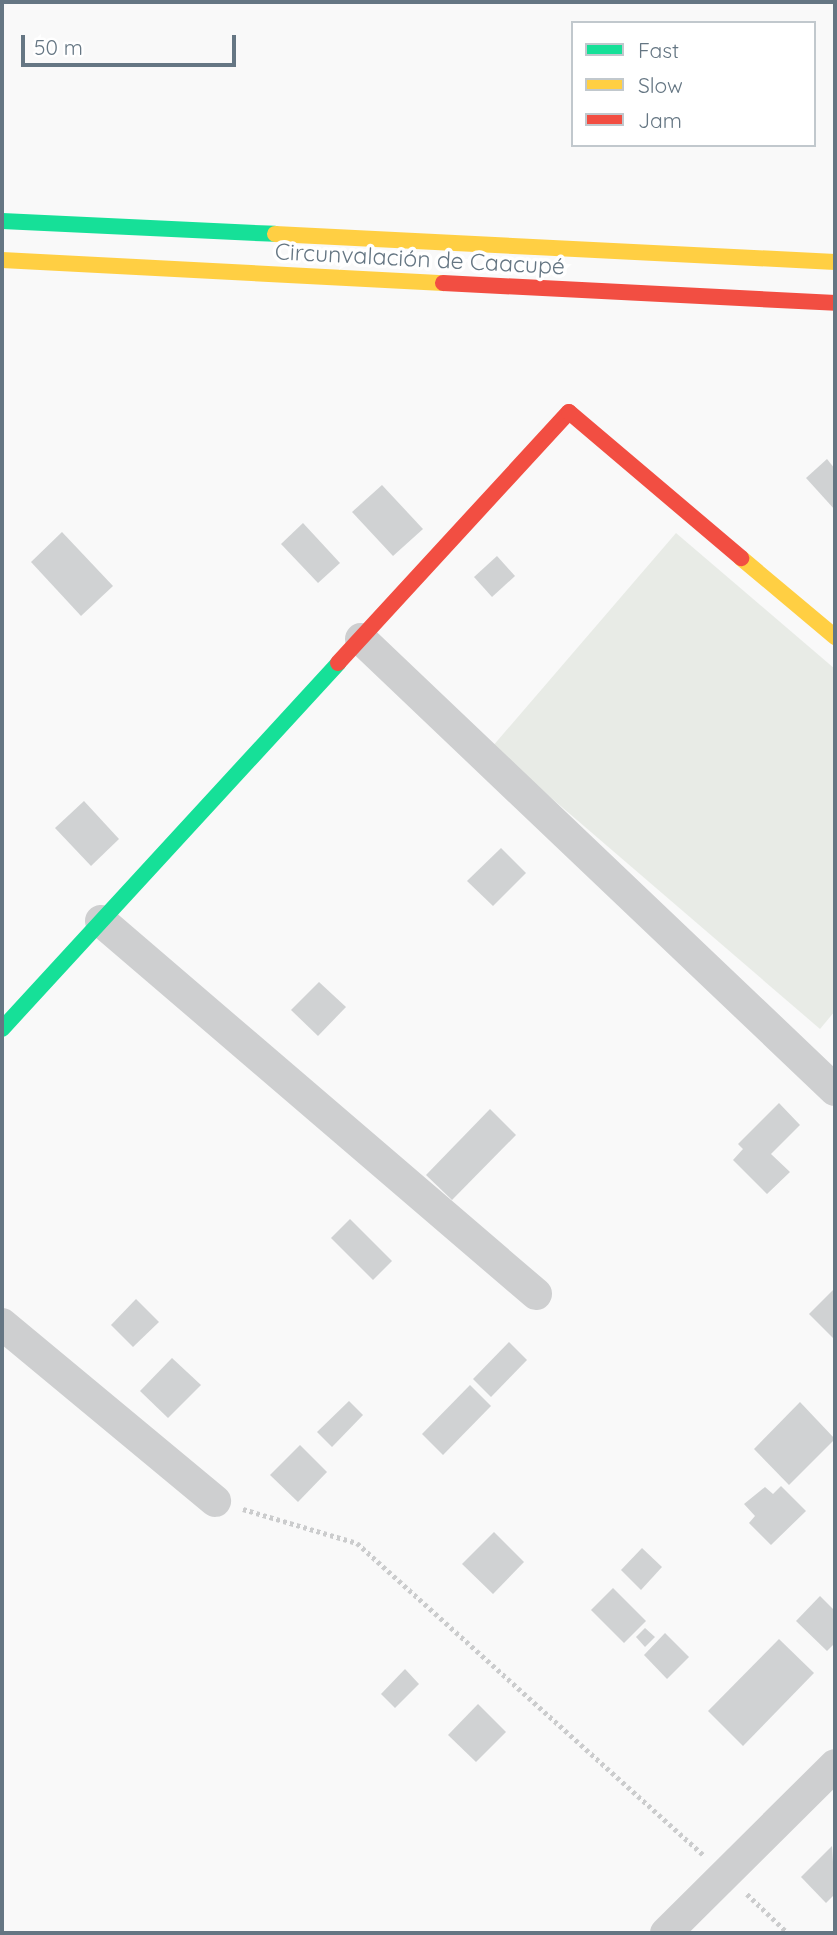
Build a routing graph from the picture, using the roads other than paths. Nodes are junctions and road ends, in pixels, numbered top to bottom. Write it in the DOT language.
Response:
graph roads {
  1 [pos="2,221"];
  2 [pos="2,260"];
  3 [pos="835,262"];
  4 [pos="835,303"];
  5 [pos="835,637"];
  6 [pos="360,639"];
  7 [pos="102,920"];
  8 [pos="2,1029"];
  9 [pos="835,1090"];
  10 [pos="536,1294"];
  11 [pos="2,1324"];
  12 [pos="215,1501"];
  13 [pos="835,1765"];
  14 [pos="666,1933"];
  1 -- 3 [label="main road, Circunvalación de Caacupé"];
  2 -- 4 [label="main road, Circunvalación de Caacupé"];
  5 -- 6 [label="main road"];
  6 -- 7 [label="main road"];
  6 -- 9 [label="street"];
  7 -- 8 [label="main road"];
  7 -- 10 [label="street"];
  11 -- 12 [label="street"];
  13 -- 14 [label="street"];
}
